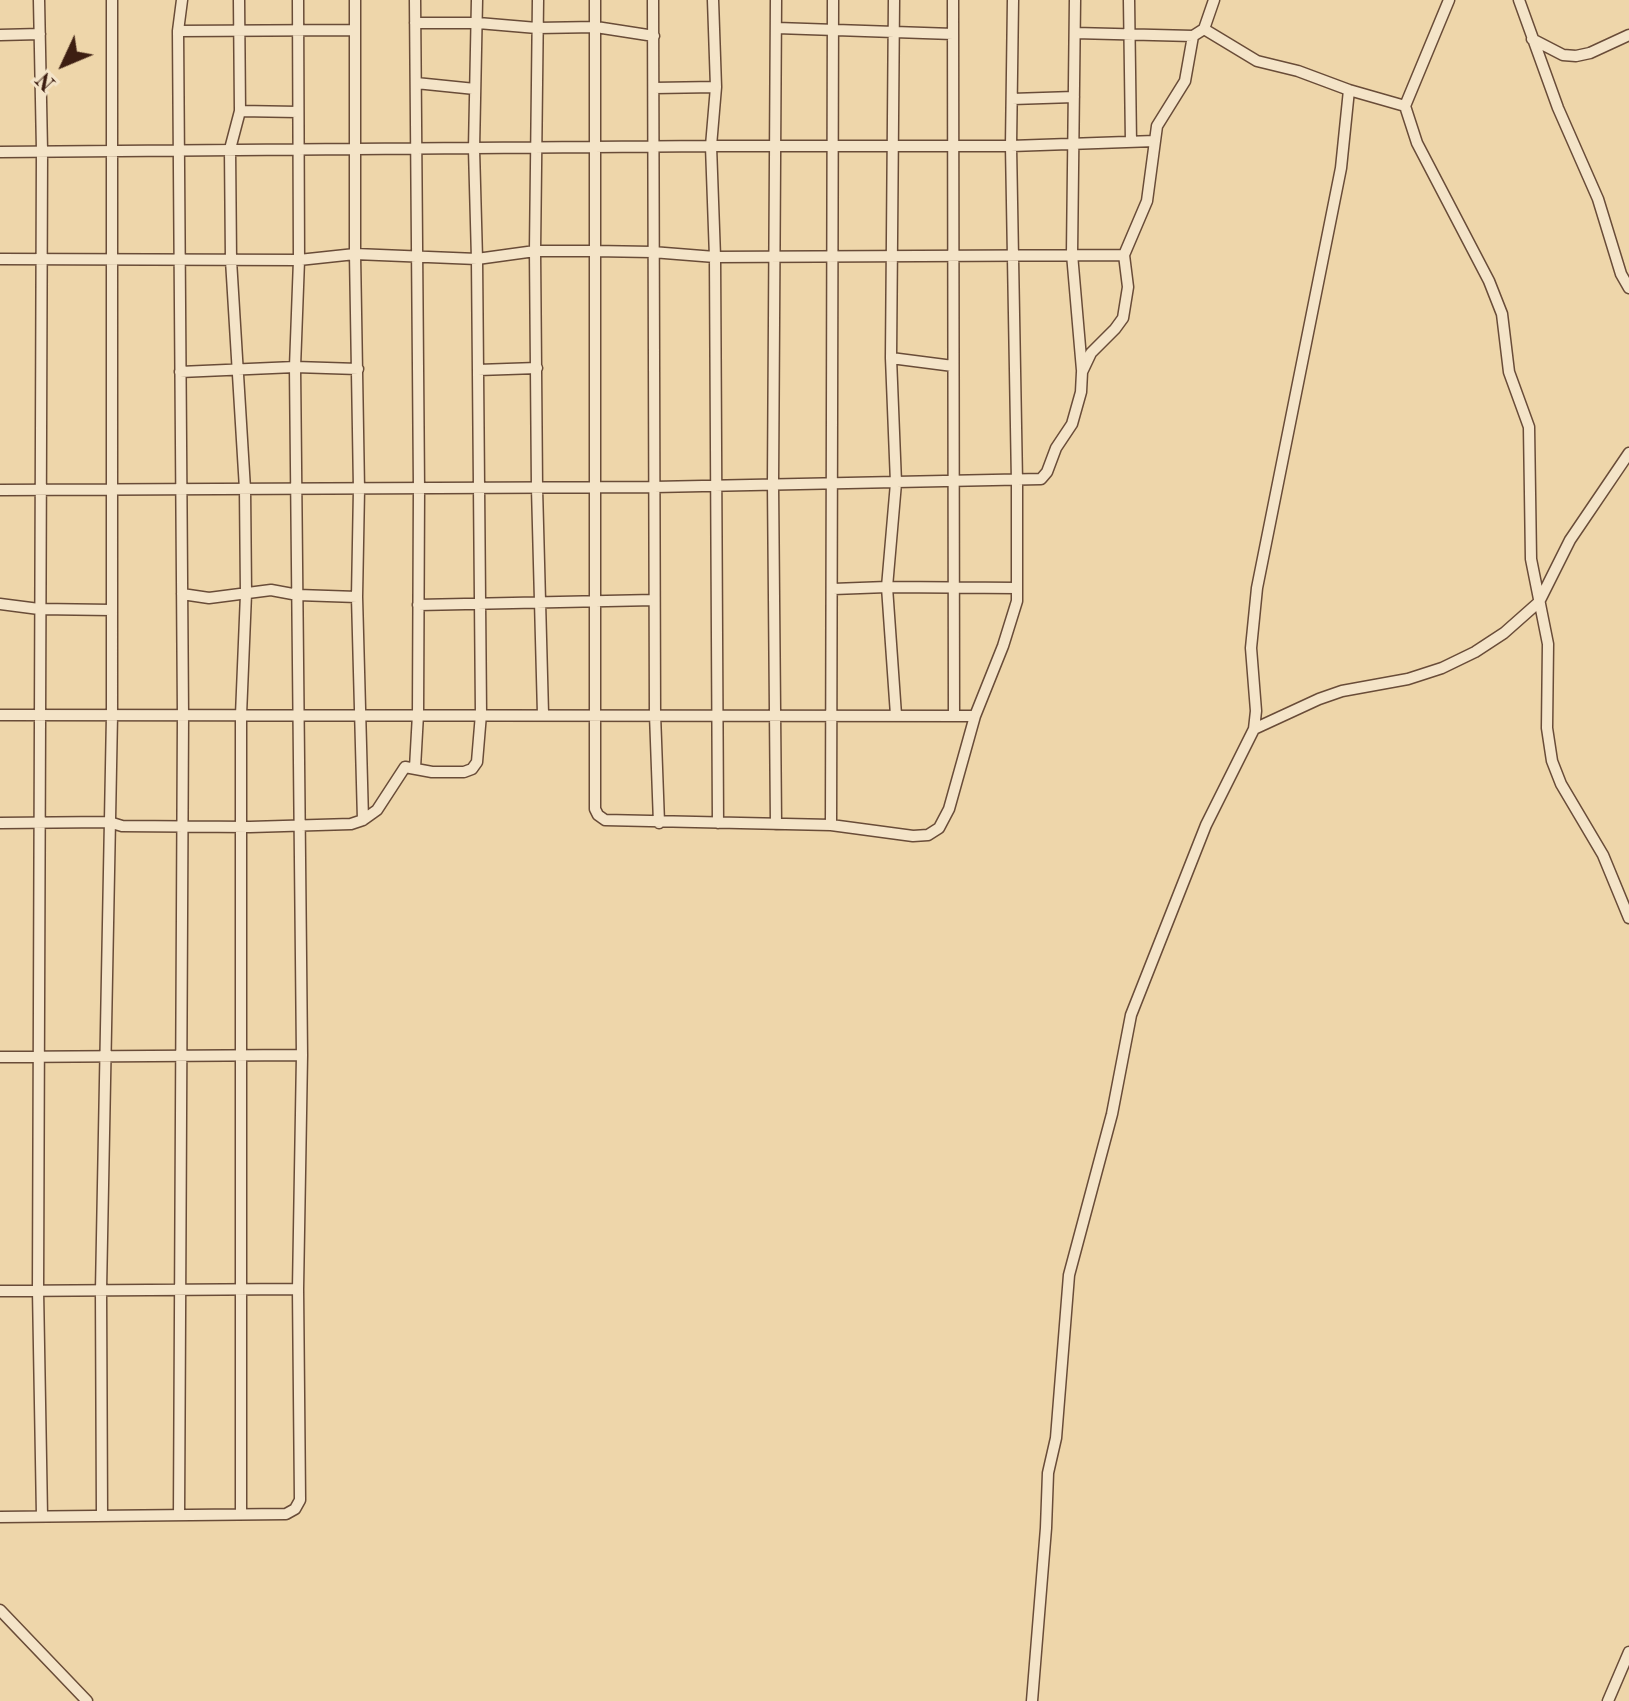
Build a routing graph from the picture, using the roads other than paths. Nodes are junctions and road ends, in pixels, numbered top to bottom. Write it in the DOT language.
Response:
graph roads {
  1 [pos="39,0"];
  2 [pos="112,0"];
  3 [pos="182,0"];
  4 [pos="239,0"];
  5 [pos="298,0"];
  6 [pos="355,0"];
  7 [pos="415,0"];
  8 [pos="477,0"];
  9 [pos="538,0"];
  10 [pos="595,0"];
  11 [pos="653,0"];
  12 [pos="713,0"];
  13 [pos="776,0"];
  14 [pos="833,0"];
  15 [pos="894,0"];
  16 [pos="953,0"];
  17 [pos="1013,0"];
  18 [pos="1075,0"];
  19 [pos="1129,0"];
  20 [pos="1214,0"];
  21 [pos="1449,0"];
  22 [pos="1519,0"];
  23 [pos="415,23"];
  24 [pos="478,23"];
  25 [pos="596,27"];
  26 [pos="537,28"];
  27 [pos="777,28"];
  28 [pos="1204,29"];
  29 [pos="297,30"];
  30 [pos="355,30"];
  31 [pos="178,31"];
  32 [pos="239,31"];
  33 [pos="834,31"];
  34 [pos="894,33"];
  35 [pos="1075,33"];
  36 [pos="1129,33"];
  37 [pos="40,34"];
  38 [pos="953,34"];
  39 [pos="0,35"];
  40 [pos="1629,35"];
  41 [pos="654,36"];
  42 [pos="1193,36"];
  43 [pos="1532,39"];
  44 [pos="416,83"];
  45 [pos="716,87"];
  46 [pos="654,88"];
  47 [pos="475,89"];
  48 [pos="1349,90"];
  49 [pos="1074,97"];
  50 [pos="1012,99"];
  51 [pos="1405,106"];
  52 [pos="240,111"];
  53 [pos="298,112"];
  54 [pos="1155,141"];
  55 [pos="1131,142"];
  56 [pos="1074,144"];
  57 [pos="711,146"];
  58 [pos="895,146"];
  59 [pos="954,146"];
  60 [pos="1011,146"];
  61 [pos="774,147"];
  62 [pos="832,147"];
  63 [pos="356,148"];
  64 [pos="415,148"];
  65 [pos="594,148"];
  66 [pos="654,148"];
  67 [pos="111,149"];
  68 [pos="179,149"];
  69 [pos="230,149"];
  70 [pos="298,149"];
  71 [pos="474,149"];
  72 [pos="538,149"];
  73 [pos="42,150"];
  74 [pos="0,152"];
  75 [pos="535,251"];
  76 [pos="594,251"];
  77 [pos="652,252"];
  78 [pos="355,254"];
  79 [pos="417,254"];
  80 [pos="1072,254"];
  81 [pos="1124,255"];
  82 [pos="952,256"];
  83 [pos="715,257"];
  84 [pos="775,257"];
  85 [pos="834,257"];
  86 [pos="894,257"];
  87 [pos="1012,257"];
  88 [pos="39,258"];
  89 [pos="0,259"];
  90 [pos="477,259"];
  91 [pos="179,260"];
  92 [pos="231,260"];
  93 [pos="299,260"];
  94 [pos="111,261"];
  95 [pos="1629,288"];
  96 [pos="891,358"];
  97 [pos="953,366"];
  98 [pos="295,367"];
  99 [pos="537,368"];
  100 [pos="237,369"];
  101 [pos="358,369"];
  102 [pos="478,370"];
  103 [pos="180,372"];
  104 [pos="1082,372"];
  105 [pos="1629,453"];
  106 [pos="954,482"];
  107 [pos="1017,482"];
  108 [pos="896,483"];
  109 [pos="773,484"];
  110 [pos="834,484"];
  111 [pos="716,486"];
  112 [pos="654,487"];
  113 [pos="419,488"];
  114 [pos="479,488"];
  115 [pos="537,488"];
  116 [pos="593,488"];
  117 [pos="245,489"];
  118 [pos="297,489"];
  119 [pos="359,489"];
  120 [pos="0,490"];
  121 [pos="40,490"];
  122 [pos="112,490"];
  123 [pos="182,490"];
  124 [pos="887,587"];
  125 [pos="954,587"];
  126 [pos="1017,588"];
  127 [pos="833,589"];
  128 [pos="182,594"];
  129 [pos="246,594"];
  130 [pos="298,595"];
  131 [pos="357,597"];
  132 [pos="654,600"];
  133 [pos="540,601"];
  134 [pos="595,601"];
  135 [pos="1539,602"];
  136 [pos="480,603"];
  137 [pos="0,604"];
  138 [pos="418,605"];
  139 [pos="39,609"];
  140 [pos="112,610"];
  141 [pos="300,714"];
  142 [pos="359,714"];
  143 [pos="418,714"];
  144 [pos="481,714"];
  145 [pos="543,714"];
  146 [pos="596,714"];
  147 [pos="655,714"];
  148 [pos="954,714"];
  149 [pos="0,715"];
  150 [pos="38,715"];
  151 [pos="112,715"];
  152 [pos="183,715"];
  153 [pos="241,715"];
  154 [pos="718,715"];
  155 [pos="776,715"];
  156 [pos="832,715"];
  157 [pos="896,715"];
  158 [pos="975,716"];
  159 [pos="1254,729"];
  160 [pos="415,768"];
  161 [pos="363,820"];
  162 [pos="109,822"];
  163 [pos="0,823"];
  164 [pos="38,823"];
  165 [pos="659,823"];
  166 [pos="718,823"];
  167 [pos="776,824"];
  168 [pos="831,825"];
  169 [pos="181,826"];
  170 [pos="300,826"];
  171 [pos="241,827"];
  172 [pos="1629,918"];
  173 [pos="183,1055"];
  174 [pos="241,1055"];
  175 [pos="302,1055"];
  176 [pos="107,1056"];
  177 [pos="0,1057"];
  178 [pos="39,1057"];
  179 [pos="298,1289"];
  180 [pos="38,1290"];
  181 [pos="101,1290"];
  182 [pos="181,1290"];
  183 [pos="240,1290"];
  184 [pos="0,1291"];
  185 [pos="241,1514"];
  186 [pos="179,1515"];
  187 [pos="42,1516"];
  188 [pos="102,1516"];
  189 [pos="0,1517"];
  190 [pos="0,1610"];
  191 [pos="1629,1652"];
  192 [pos="87,1701"];
  193 [pos="1032,1701"];
  194 [pos="1608,1701"];
  1 -- 37 [label="street"];
  2 -- 67 [label="street"];
  3 -- 31 [label="street"];
  4 -- 32 [label="street"];
  5 -- 29 [label="street"];
  6 -- 30 [label="street"];
  7 -- 23 [label="street"];
  8 -- 24 [label="street"];
  9 -- 26 [label="street"];
  10 -- 25 [label="street"];
  11 -- 41 [label="street"];
  12 -- 45 [label="street"];
  13 -- 27 [label="street"];
  14 -- 33 [label="street"];
  15 -- 34 [label="street"];
  16 -- 38 [label="street"];
  17 -- 50 [label="street"];
  18 -- 35 [label="street"];
  19 -- 36 [label="street"];
  20 -- 28 [label="street"];
  21 -- 51 [label="street"];
  22 -- 43 [label="street"];
  23 -- 24 [label="street"];
  23 -- 44 [label="street"];
  24 -- 26 [label="street"];
  24 -- 47 [label="street"];
  25 -- 26 [label="street"];
  25 -- 41 [label="street"];
  25 -- 65 [label="street"];
  26 -- 72 [label="street"];
  27 -- 33 [label="street"];
  27 -- 61 [label="street"];
  28 -- 42 [label="street"];
  28 -- 48 [label="street"];
  29 -- 30 [label="street"];
  29 -- 32 [label="street"];
  29 -- 53 [label="street"];
  30 -- 63 [label="street"];
  31 -- 32 [label="street"];
  31 -- 68 [label="street"];
  32 -- 52 [label="street"];
  33 -- 34 [label="street"];
  33 -- 62 [label="street"];
  34 -- 38 [label="street"];
  34 -- 58 [label="street"];
  35 -- 36 [label="street"];
  35 -- 49 [label="street"];
  36 -- 42 [label="street"];
  36 -- 55 [label="street"];
  37 -- 39 [label="street"];
  37 -- 73 [label="street"];
  38 -- 59 [label="street"];
  40 -- 43 [label="street"];
  41 -- 46 [label="street"];
  42 -- 54 [label="street"];
  43 -- 95 [label="street"];
  44 -- 47 [label="street"];
  44 -- 64 [label="street"];
  45 -- 46 [label="street"];
  45 -- 57 [label="street"];
  46 -- 66 [label="street"];
  47 -- 71 [label="street"];
  48 -- 51 [label="street"];
  48 -- 159 [label="street"];
  49 -- 50 [label="street"];
  49 -- 56 [label="street"];
  50 -- 60 [label="street"];
  51 -- 135 [label="street"];
  52 -- 53 [label="street"];
  52 -- 69 [label="street"];
  53 -- 70 [label="street"];
  54 -- 55 [label="street"];
  54 -- 81 [label="street"];
  55 -- 56 [label="street"];
  56 -- 60 [label="street"];
  56 -- 80 [label="street"];
  57 -- 61 [label="street"];
  57 -- 66 [label="street"];
  57 -- 83 [label="street"];
  58 -- 59 [label="street"];
  58 -- 62 [label="street"];
  58 -- 86 [label="street"];
  59 -- 60 [label="street"];
  59 -- 82 [label="street"];
  60 -- 87 [label="street"];
  61 -- 62 [label="street"];
  61 -- 84 [label="street"];
  62 -- 85 [label="street"];
  63 -- 64 [label="street"];
  63 -- 70 [label="street"];
  63 -- 78 [label="street"];
  64 -- 71 [label="street"];
  64 -- 79 [label="street"];
  65 -- 66 [label="street"];
  65 -- 72 [label="street"];
  65 -- 76 [label="street"];
  66 -- 77 [label="street"];
  67 -- 68 [label="street"];
  67 -- 73 [label="street"];
  67 -- 94 [label="street"];
  68 -- 69 [label="street"];
  68 -- 91 [label="street"];
  69 -- 70 [label="street"];
  69 -- 92 [label="street"];
  70 -- 93 [label="street"];
  71 -- 72 [label="street"];
  71 -- 90 [label="street"];
  72 -- 75 [label="street"];
  73 -- 74 [label="street"];
  73 -- 88 [label="street"];
  75 -- 76 [label="street"];
  75 -- 90 [label="street"];
  75 -- 99 [label="street"];
  76 -- 77 [label="street"];
  76 -- 116 [label="street"];
  77 -- 83 [label="street"];
  77 -- 112 [label="street"];
  78 -- 79 [label="street"];
  78 -- 93 [label="street"];
  78 -- 101 [label="street"];
  79 -- 90 [label="street"];
  79 -- 113 [label="street"];
  80 -- 81 [label="street"];
  80 -- 87 [label="street"];
  80 -- 104 [label="street"];
  81 -- 104 [label="street"];
  82 -- 86 [label="street"];
  82 -- 87 [label="street"];
  82 -- 97 [label="street"];
  83 -- 84 [label="street"];
  83 -- 111 [label="street"];
  84 -- 85 [label="street"];
  84 -- 109 [label="street"];
  85 -- 86 [label="street"];
  85 -- 110 [label="street"];
  86 -- 96 [label="street"];
  87 -- 107 [label="street"];
  88 -- 89 [label="street"];
  88 -- 94 [label="street"];
  88 -- 121 [label="street"];
  90 -- 102 [label="street"];
  91 -- 92 [label="street"];
  91 -- 94 [label="street"];
  91 -- 103 [label="street"];
  92 -- 93 [label="street"];
  92 -- 100 [label="street"];
  93 -- 98 [label="street"];
  94 -- 122 [label="street"];
  96 -- 97 [label="street"];
  96 -- 108 [label="street"];
  97 -- 106 [label="street"];
  98 -- 100 [label="street"];
  98 -- 101 [label="street"];
  98 -- 118 [label="street"];
  99 -- 102 [label="street"];
  99 -- 115 [label="street"];
  100 -- 103 [label="street"];
  100 -- 117 [label="street"];
  101 -- 119 [label="street"];
  102 -- 114 [label="street"];
  103 -- 123 [label="street"];
  104 -- 107 [label="street"];
  105 -- 135 [label="street"];
  106 -- 107 [label="street"];
  106 -- 108 [label="street"];
  106 -- 125 [label="street"];
  107 -- 126 [label="street"];
  108 -- 110 [label="street"];
  108 -- 124 [label="street"];
  109 -- 110 [label="street"];
  109 -- 111 [label="street"];
  109 -- 155 [label="street"];
  110 -- 127 [label="street"];
  111 -- 112 [label="street"];
  111 -- 154 [label="street"];
  112 -- 116 [label="street"];
  112 -- 132 [label="street"];
  113 -- 114 [label="street"];
  113 -- 119 [label="street"];
  113 -- 138 [label="street"];
  114 -- 115 [label="street"];
  114 -- 136 [label="street"];
  115 -- 116 [label="street"];
  115 -- 133 [label="street"];
  116 -- 134 [label="street"];
  117 -- 118 [label="street"];
  117 -- 123 [label="street"];
  117 -- 129 [label="street"];
  118 -- 119 [label="street"];
  118 -- 130 [label="street"];
  119 -- 131 [label="street"];
  120 -- 121 [label="street"];
  121 -- 122 [label="street"];
  121 -- 139 [label="street"];
  122 -- 123 [label="street"];
  122 -- 140 [label="street"];
  123 -- 128 [label="street"];
  124 -- 125 [label="street"];
  124 -- 127 [label="street"];
  124 -- 157 [label="street"];
  125 -- 126 [label="street"];
  125 -- 148 [label="street"];
  126 -- 158 [label="street"];
  127 -- 156 [label="street"];
  128 -- 129 [label="street"];
  128 -- 152 [label="street"];
  129 -- 130 [label="street"];
  129 -- 153 [label="street"];
  130 -- 131 [label="street"];
  130 -- 141 [label="street"];
  131 -- 142 [label="street"];
  132 -- 134 [label="street"];
  132 -- 147 [label="street"];
  133 -- 134 [label="street"];
  133 -- 136 [label="street"];
  133 -- 145 [label="street"];
  134 -- 146 [label="street"];
  135 -- 159 [label="street"];
  135 -- 172 [label="street"];
  136 -- 138 [label="street"];
  136 -- 144 [label="street"];
  137 -- 139 [label="street"];
  138 -- 143 [label="street"];
  139 -- 140 [label="street"];
  139 -- 150 [label="street"];
  140 -- 151 [label="street"];
  141 -- 142 [label="street"];
  141 -- 153 [label="street"];
  141 -- 170 [label="street"];
  142 -- 143 [label="street"];
  142 -- 161 [label="street"];
  143 -- 144 [label="street"];
  143 -- 160 [label="street"];
  144 -- 145 [label="street"];
  144 -- 160 [label="street"];
  145 -- 146 [label="street"];
  146 -- 147 [label="street"];
  146 -- 165 [label="street"];
  147 -- 154 [label="street"];
  147 -- 165 [label="street"];
  148 -- 157 [label="street"];
  148 -- 158 [label="street"];
  149 -- 150 [label="street"];
  150 -- 151 [label="street"];
  150 -- 164 [label="street"];
  151 -- 152 [label="street"];
  151 -- 162 [label="street"];
  152 -- 153 [label="street"];
  152 -- 169 [label="street"];
  153 -- 171 [label="street"];
  154 -- 155 [label="street"];
  154 -- 166 [label="street"];
  155 -- 156 [label="street"];
  155 -- 167 [label="street"];
  156 -- 157 [label="street"];
  156 -- 168 [label="street"];
  158 -- 168 [label="street"];
  159 -- 193 [label="street"];
  160 -- 161 [label="street"];
  161 -- 170 [label="street"];
  162 -- 164 [label="street"];
  162 -- 169 [label="street"];
  162 -- 176 [label="street"];
  163 -- 164 [label="street"];
  164 -- 178 [label="street"];
  165 -- 166 [label="street"];
  166 -- 167 [label="street"];
  167 -- 168 [label="street"];
  169 -- 171 [label="street"];
  169 -- 173 [label="street"];
  170 -- 171 [label="street"];
  170 -- 175 [label="street"];
  171 -- 174 [label="street"];
  173 -- 174 [label="street"];
  173 -- 176 [label="street"];
  173 -- 182 [label="street"];
  174 -- 175 [label="street"];
  174 -- 183 [label="street"];
  175 -- 179 [label="street"];
  176 -- 178 [label="street"];
  176 -- 181 [label="street"];
  177 -- 178 [label="street"];
  178 -- 180 [label="street"];
  179 -- 183 [label="street"];
  179 -- 185 [label="street"];
  180 -- 181 [label="street"];
  180 -- 184 [label="street"];
  180 -- 187 [label="street"];
  181 -- 182 [label="street"];
  181 -- 188 [label="street"];
  182 -- 183 [label="street"];
  182 -- 186 [label="street"];
  183 -- 185 [label="street"];
  185 -- 186 [label="street"];
  186 -- 188 [label="street"];
  187 -- 188 [label="street"];
  187 -- 189 [label="street"];
  190 -- 192 [label="street"];
  191 -- 194 [label="street"];
}
